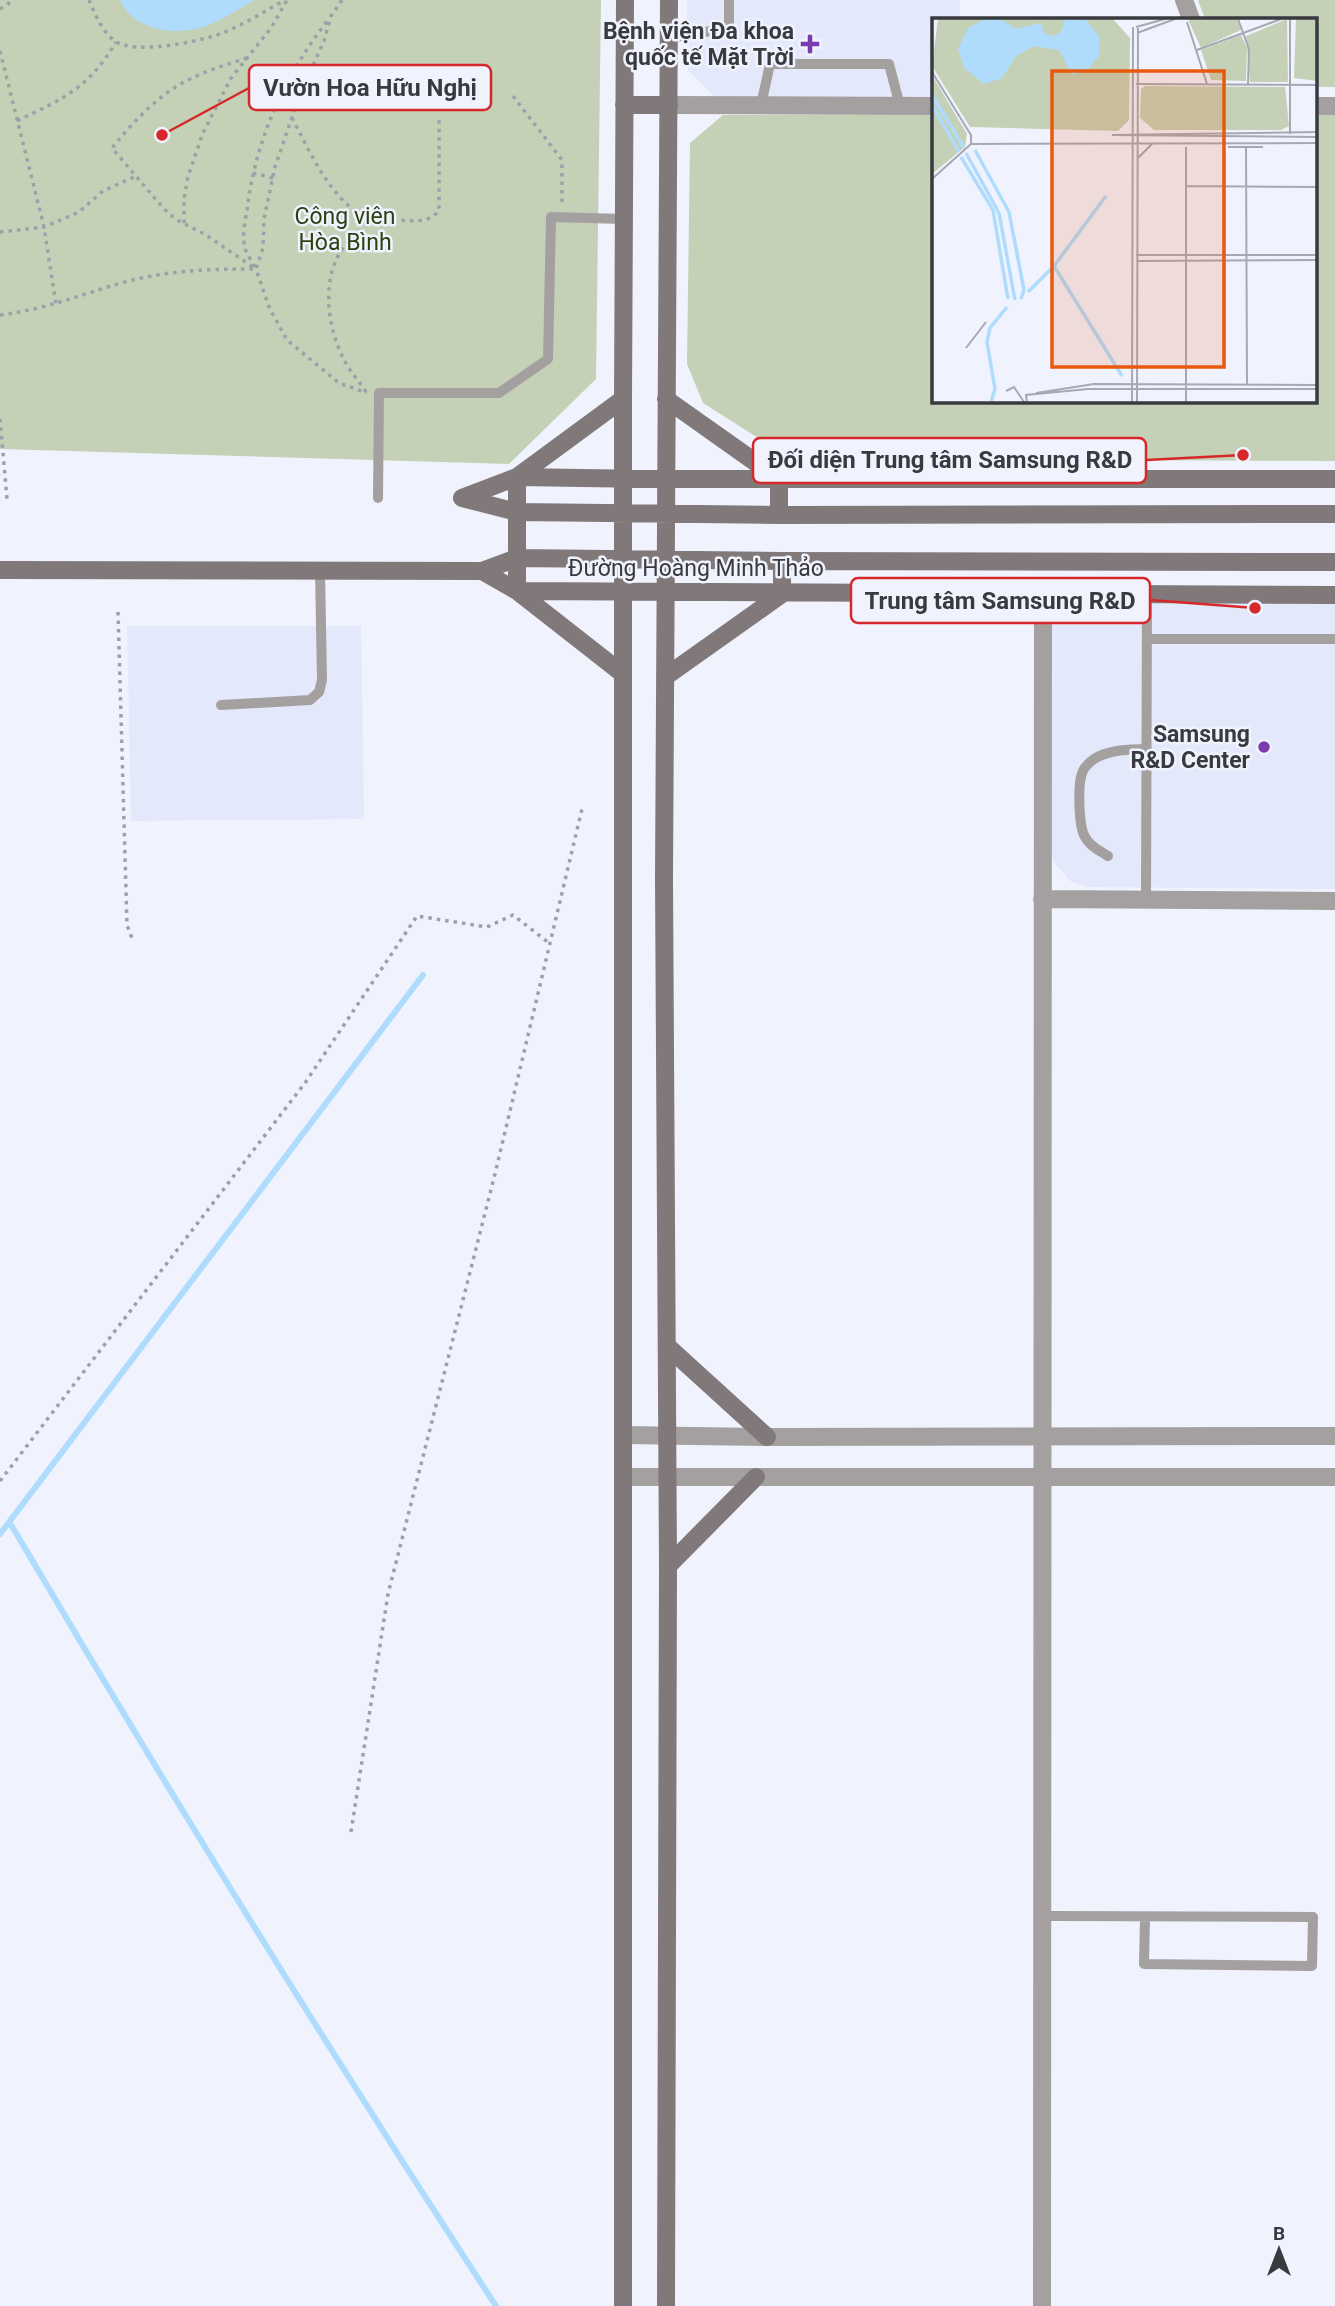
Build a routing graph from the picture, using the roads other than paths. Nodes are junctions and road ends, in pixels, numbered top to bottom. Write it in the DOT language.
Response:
graph roads {
  1 [pos="625,0"];
  2 [pos="669,0"];
  3 [pos="729,0"];
  4 [pos="1184,0"];
  5 [pos="1191,18"];
  6 [pos="669,38"];
  7 [pos="624,105"];
  8 [pos="669,105"];
  9 [pos="761,106"];
  10 [pos="900,106"];
  11 [pos="932,106"];
  12 [pos="624,219"];
  13 [pos="623,399"];
  14 [pos="666,399"];
  15 [pos="517,477"];
  16 [pos="623,479"];
  17 [pos="779,479"];
  18 [pos="1335,479"];
  19 [pos="666,480"];
  20 [pos="378,498"];
  21 [pos="517,512"];
  22 [pos="623,513"];
  23 [pos="666,513"];
  24 [pos="1335,514"];
  25 [pos="779,515"];
  26 [pos="517,558"];
  27 [pos="623,558"];
  28 [pos="665,559"];
  29 [pos="782,561"];
  30 [pos="1335,562"];
  31 [pos="0,570"];
  32 [pos="320,571"];
  33 [pos="482,571"];
  34 [pos="517,591"];
  35 [pos="623,592"];
  36 [pos="665,592"];
  37 [pos="1043,593"];
  38 [pos="782,594"];
  39 [pos="1147,594"];
  40 [pos="1335,595"];
  41 [pos="1147,639"];
  42 [pos="1335,639"];
  43 [pos="623,674"];
  44 [pos="665,677"];
  45 [pos="221,705"];
  46 [pos="1147,749"];
  47 [pos="1108,856"];
  48 [pos="1042,899"];
  49 [pos="1146,900"];
  50 [pos="1335,901"];
  51 [pos="667,1346"];
  52 [pos="623,1435"];
  53 [pos="1042,1435"];
  54 [pos="1335,1436"];
  55 [pos="667,1437"];
  56 [pos="767,1437"];
  57 [pos="1042,1476"];
  58 [pos="624,1477"];
  59 [pos="756,1477"];
  60 [pos="1335,1477"];
  61 [pos="668,1478"];
  62 [pos="668,1566"];
  63 [pos="1042,1916"];
  64 [pos="1144,1917"];
  65 [pos="623,2306"];
  66 [pos="666,2306"];
  67 [pos="1042,2306"];
  1 -- 7 [label="street"];
  2 -- 6 [label="street"];
  3 -- 6 [label="lane"];
  4 -- 5 [label="street"];
  6 -- 8 [label="street"];
  7 -- 8 [label="street"];
  7 -- 12 [label="street"];
  8 -- 9 [label="street"];
  8 -- 14 [label="street"];
  9 -- 10 [label="street"];
  9 -- 10 [label="lane"];
  10 -- 11 [label="street"];
  12 -- 13 [label="street"];
  12 -- 20 [label="lane"];
  13 -- 15 [label="street"];
  13 -- 16 [label="street"];
  14 -- 17 [label="street"];
  14 -- 19 [label="street"];
  15 -- 16 [label="street"];
  15 -- 21 [label="street"];
  15 -- 21 [label="street"];
  16 -- 19 [label="street"];
  16 -- 22 [label="street"];
  17 -- 18 [label="street"];
  17 -- 19 [label="street"];
  17 -- 25 [label="street"];
  19 -- 23 [label="street"];
  21 -- 22 [label="street"];
  21 -- 26 [label="street"];
  22 -- 23 [label="street"];
  22 -- 27 [label="street"];
  23 -- 25 [label="street"];
  23 -- 28 [label="street"];
  24 -- 25 [label="street"];
  26 -- 27 [label="street, Đường Hoàng Minh Thảo"];
  26 -- 33 [label="street, Đường Hoàng Minh Thảo"];
  26 -- 34 [label="street"];
  27 -- 28 [label="street, Đường Hoàng Minh Thảo"];
  27 -- 35 [label="street"];
  28 -- 29 [label="street, Đường Hoàng Minh Thảo"];
  28 -- 36 [label="street"];
  29 -- 30 [label="street, Đường Hoàng Minh Thảo"];
  29 -- 38 [label="street"];
  31 -- 32 [label="street, Đường Hoàng Minh Thảo"];
  32 -- 33 [label="street, Đường Hoàng Minh Thảo"];
  32 -- 45 [label="lane"];
  33 -- 34 [label="street, Đường Hoàng Minh Thảo"];
  34 -- 35 [label="street, Đường Hoàng Minh Thảo"];
  34 -- 43 [label="street"];
  35 -- 36 [label="street, Đường Hoàng Minh Thảo"];
  35 -- 43 [label="street"];
  36 -- 38 [label="street, Đường Hoàng Minh Thảo"];
  36 -- 44 [label="street"];
  37 -- 38 [label="street, Đường Hoàng Minh Thảo"];
  37 -- 39 [label="street, Đường Hoàng Minh Thảo"];
  37 -- 48 [label="street"];
  38 -- 44 [label="street"];
  39 -- 40 [label="street, Đường Hoàng Minh Thảo"];
  39 -- 41 [label="lane"];
  41 -- 42 [label="lane"];
  41 -- 46 [label="lane"];
  43 -- 52 [label="street"];
  44 -- 51 [label="street"];
  46 -- 47 [label="lane"];
  46 -- 49 [label="lane"];
  48 -- 49 [label="street"];
  48 -- 53 [label="street"];
  49 -- 50 [label="street"];
  51 -- 55 [label="street"];
  51 -- 56 [label="street"];
  52 -- 55 [label="street"];
  52 -- 58 [label="street"];
  53 -- 54 [label="street"];
  53 -- 56 [label="street"];
  53 -- 57 [label="street"];
  55 -- 56 [label="street"];
  55 -- 61 [label="street"];
  57 -- 59 [label="street"];
  57 -- 60 [label="street"];
  57 -- 63 [label="street"];
  58 -- 61 [label="street"];
  58 -- 65 [label="street"];
  59 -- 61 [label="street"];
  59 -- 62 [label="street"];
  61 -- 62 [label="street"];
  62 -- 66 [label="street"];
  63 -- 64 [label="lane"];
  63 -- 67 [label="street"];
  64 -- 64 [label="lane"];
}
